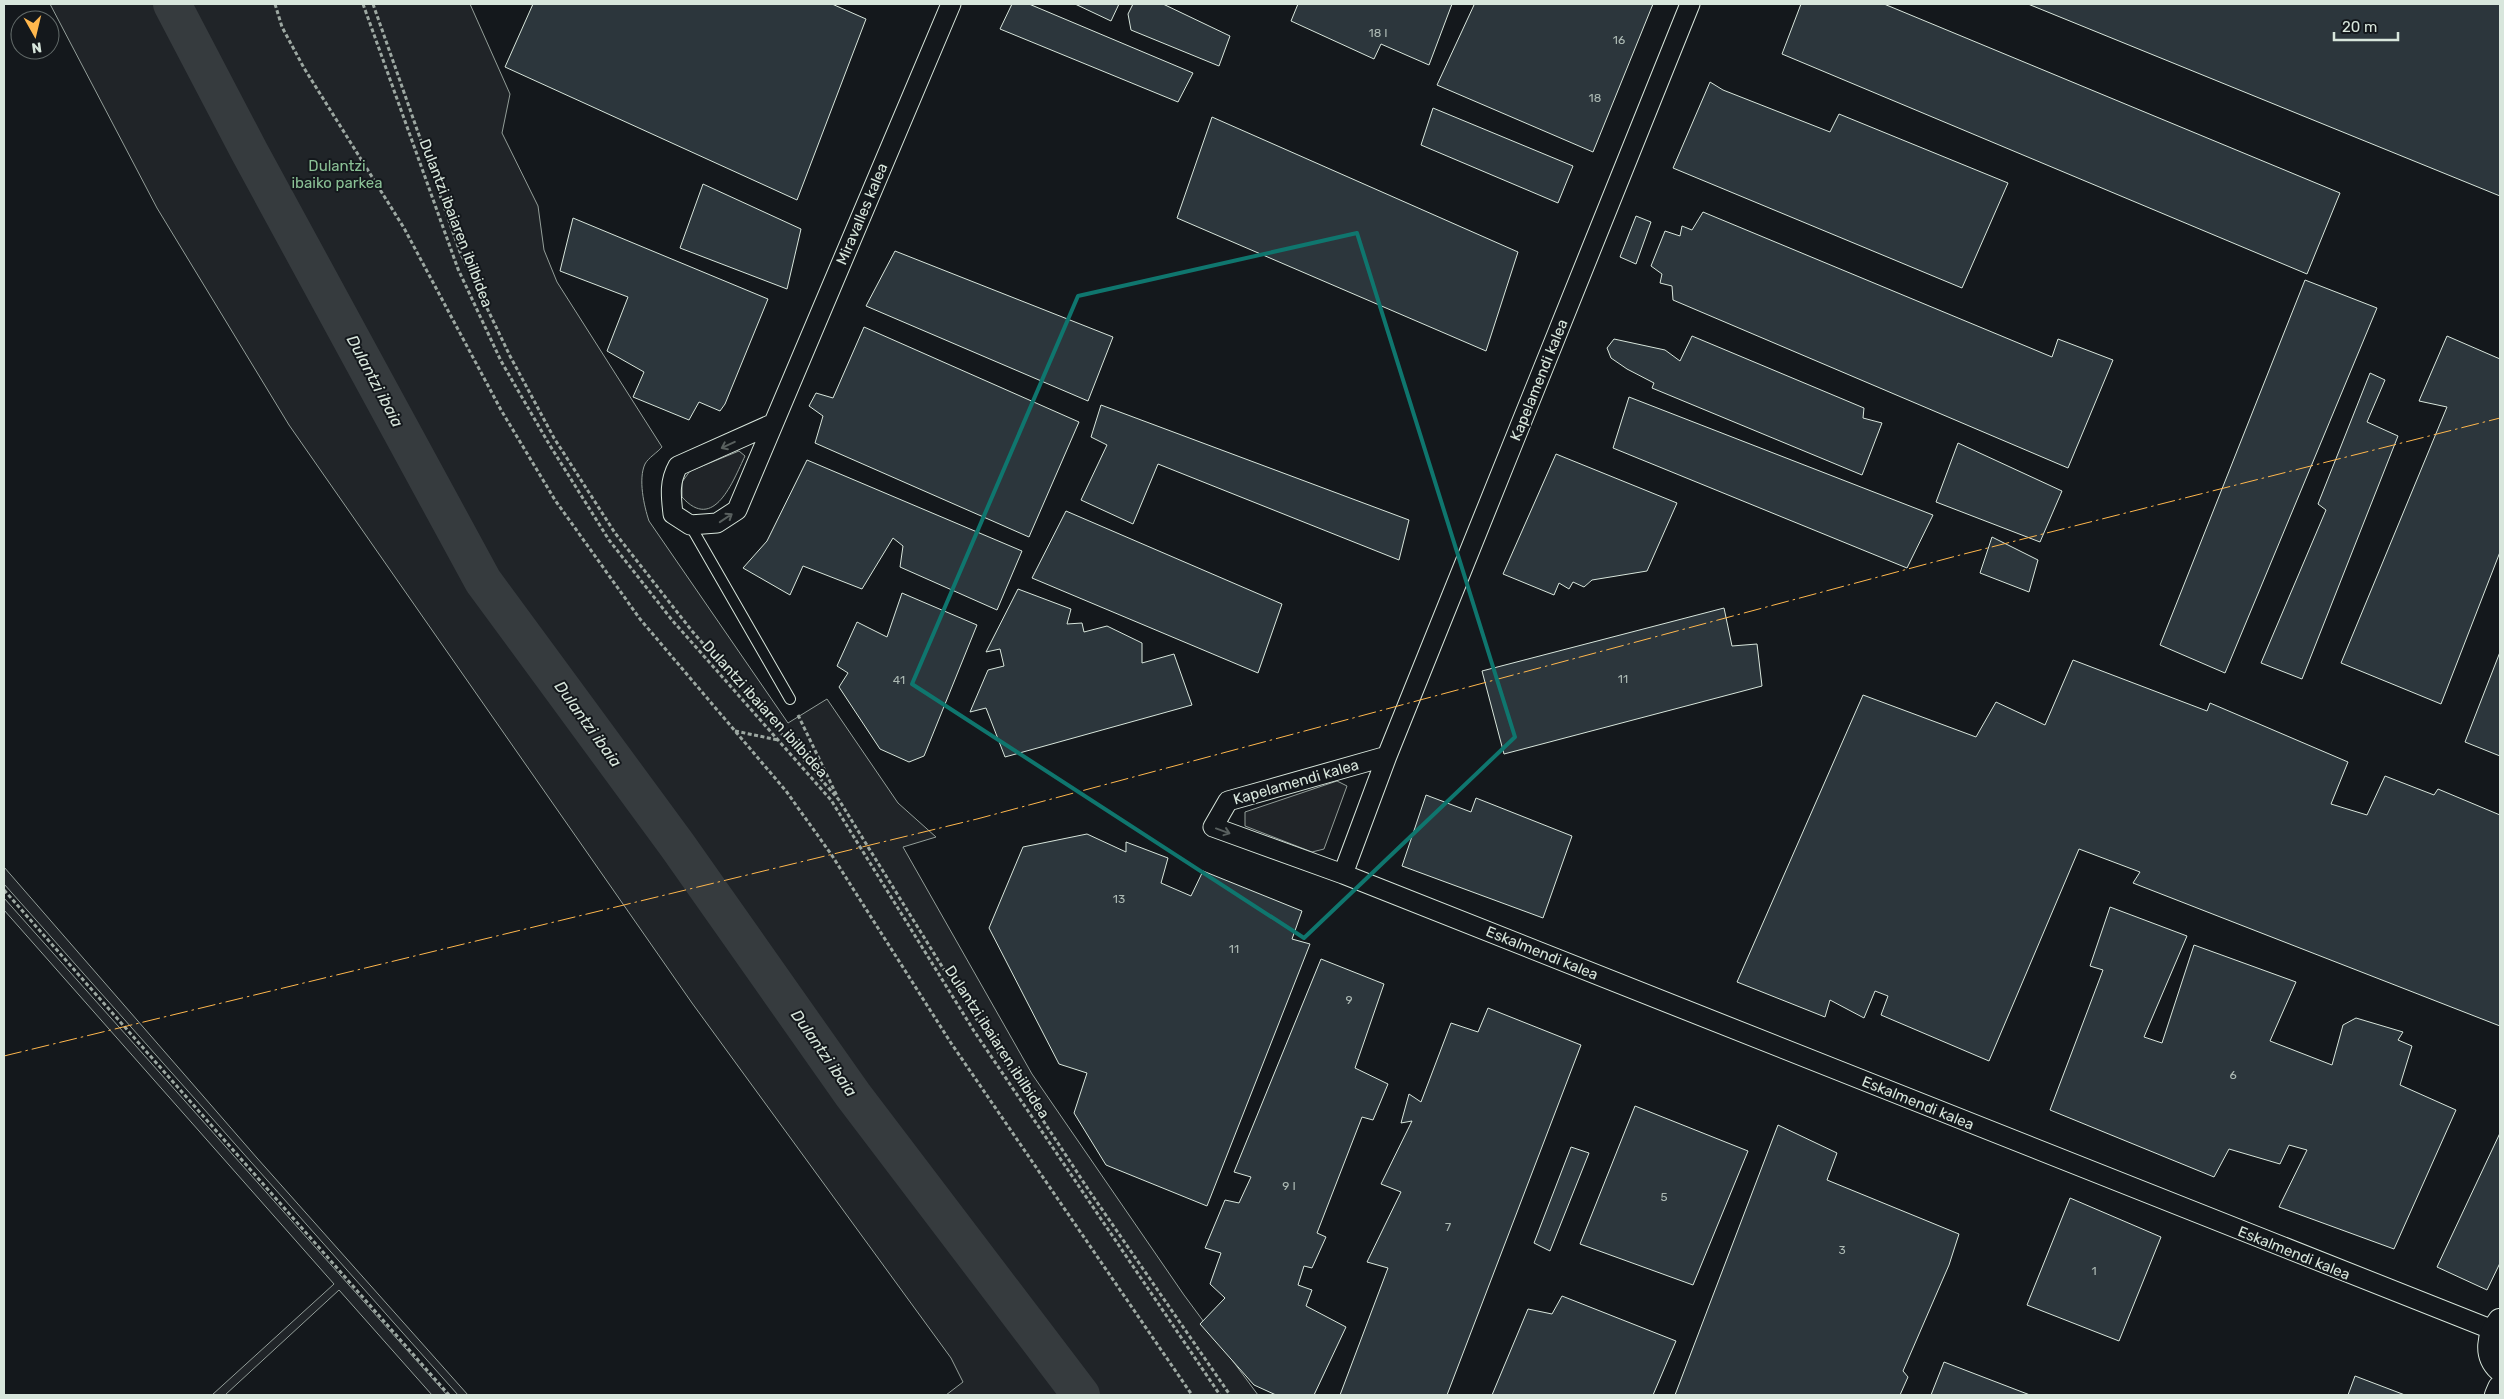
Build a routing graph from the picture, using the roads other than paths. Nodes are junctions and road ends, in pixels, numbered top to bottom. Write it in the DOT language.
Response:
graph roads {
  1 [pos="951,4"];
  2 [pos="1690,4"];
  3 [pos="772,424"];
  4 [pos="690,525"];
  5 [pos="790,699"];
  6 [pos="1387,756"];
  7 [pos="1343,874"];
  8 [pos="2497,1326"];
  9 [pos="2500,1369"];
  10 [pos="2500,1388"];
  11 [pos="2497,1395"];
  1 -- 3 [label="street, Miravalles kalea"];
  2 -- 6 [label="street, Kapelamendi kalea"];
  4 -- 3 [label="street, Miravalles kalea, one-way"];
  3 -- 4 [label="street, one-way"];
  4 -- 5 [label="lane"];
  6 -- 7 [label="street, Kapelamendi kalea"];
  6 -- 7 [label="street, Kapelamendi kalea, one-way"];
  7 -- 8 [label="street, Eskalmendi kalea"];
  8 -- 9 [label="street"];
  10 -- 11 [label="street"];
}
